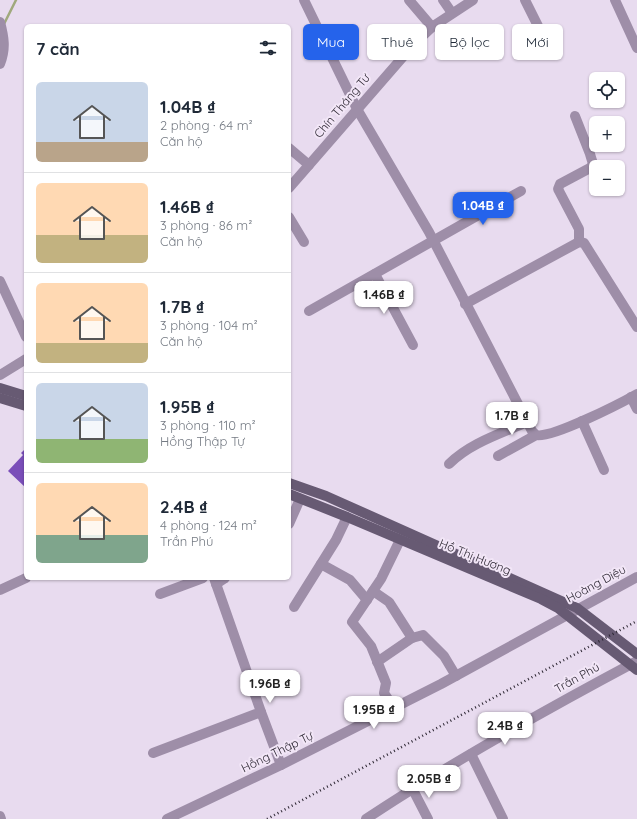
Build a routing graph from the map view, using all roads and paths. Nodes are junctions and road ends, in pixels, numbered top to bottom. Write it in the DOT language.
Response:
graph roads {
  1 [pos="304,0"];
  2 [pos="409,0"];
  3 [pos="443,0"];
  4 [pos="473,0"];
  5 [pos="525,0"];
  6 [pos="615,0"];
  7 [pos="452,13"];
  8 [pos="0,23"];
  9 [pos="537,24"];
  10 [pos="432,27"];
  11 [pos="637,48"];
  12 [pos="0,64"];
  13 [pos="357,109"];
  14 [pos="574,116"];
  15 [pos="291,150"];
  16 [pos="309,165"];
  17 [pos="291,185"];
  18 [pos="521,191"];
  19 [pos="291,220"];
  20 [pos="434,241"];
  21 [pos="304,242"];
  22 [pos="579,242"];
  23 [pos="375,274"];
  24 [pos="0,281"];
  25 [pos="465,304"];
  26 [pos="309,311"];
  27 [pos="637,327"];
  28 [pos="24,333"];
  29 [pos="413,345"];
  30 [pos="24,360"];
  31 [pos="0,375"];
  32 [pos="0,388"];
  33 [pos="24,395"];
  34 [pos="634,395"];
  35 [pos="0,398"];
  36 [pos="24,405"];
  37 [pos="637,409"];
  38 [pos="582,420"];
  39 [pos="527,422"];
  40 [pos="536,435"];
  41 [pos="498,456"];
  42 [pos="448,464"];
  43 [pos="604,470"];
  44 [pos="291,484"];
  45 [pos="291,495"];
  46 [pos="300,499"];
  47 [pos="347,517"];
  48 [pos="291,519"];
  49 [pos="400,540"];
  50 [pos="321,564"];
  51 [pos="637,577"];
  52 [pos="24,579"];
  53 [pos="197,580"];
  54 [pos="215,581"];
  55 [pos="0,590"];
  56 [pos="373,591"];
  57 [pos="160,594"];
  58 [pos="367,600"];
  59 [pos="294,607"];
  60 [pos="578,608"];
  61 [pos="566,614"];
  62 [pos="412,638"];
  63 [pos="637,654"];
  64 [pos="376,662"];
  65 [pos="635,665"];
  66 [pos="456,676"];
  67 [pos="394,708"];
  68 [pos="260,712"];
  69 [pos="153,753"];
  70 [pos="471,754"];
  71 [pos="282,765"];
  72 [pos="412,788"];
  73 [pos="0,816"];
  74 [pos="1,819"];
  75 [pos="167,819"];
  76 [pos="366,819"];
  77 [pos="428,819"];
  78 [pos="503,819"];
  1 -- 13 [label="street"];
  2 -- 10 [label="street"];
  3 -- 7 [label="street"];
  4 -- 7 [label="street, Chín Tháng Tư"];
  5 -- 9 [label="street"];
  6 -- 11 [label="street"];
  7 -- 10 [label="street, Chín Tháng Tư"];
  8 -- 12 [label="street"];
  10 -- 13 [label="street, Chín Tháng Tư"];
  13 -- 16 [label="street, Chín Tháng Tư"];
  13 -- 20 [label="street"];
  14 -- 22 [label="street"];
  15 -- 16 [label="street"];
  16 -- 17 [label="street, Chín Tháng Tư"];
  18 -- 20 [label="street"];
  19 -- 21 [label="street"];
  20 -- 23 [label="street"];
  20 -- 25 [label="street"];
  22 -- 25 [label="street"];
  22 -- 27 [label="street"];
  23 -- 26 [label="street"];
  23 -- 29 [label="street"];
  24 -- 28 [label="street"];
  25 -- 39 [label="street"];
  30 -- 31 [label="street"];
  32 -- 33 [label="main road"];
  34 -- 37 [label="street"];
  34 -- 38 [label="street"];
  35 -- 36 [label="main road"];
  38 -- 40 [label="street"];
  38 -- 43 [label="street"];
  39 -- 40 [label="street"];
  39 -- 42 [label="street"];
  40 -- 41 [label="street"];
  44 -- 60 [label="main road, Hồ Thị Hương"];
  45 -- 46 [label="main road, Hồ Thị Hương"];
  46 -- 47 [label="main road, Hồ Thị Hương"];
  46 -- 48 [label="street"];
  47 -- 49 [label="main road, Hồ Thị Hương"];
  47 -- 50 [label="street"];
  49 -- 56 [label="street"];
  49 -- 61 [label="main road, Hồ Thị Hương"];
  50 -- 58 [label="street"];
  50 -- 59 [label="street"];
  51 -- 60 [label="street, Hoàng Diệu"];
  52 -- 55 [label="street"];
  53 -- 57 [label="street"];
  54 -- 68 [label="street"];
  56 -- 58 [label="street"];
  56 -- 62 [label="street"];
  58 -- 64 [label="street"];
  60 -- 61 [label="street, Hoàng Diệu"];
  60 -- 63 [label="main road, Hồ Thị Hương"];
  61 -- 65 [label="main road, Hồ Thị Hương"];
  61 -- 66 [label="street, Hồng Thập Tự"];
  62 -- 64 [label="street"];
  62 -- 66 [label="street"];
  64 -- 67 [label="street"];
  65 -- 70 [label="street, Trần Phú"];
  66 -- 67 [label="street, Hồng Thập Tự"];
  67 -- 71 [label="street, Hồng Thập Tự"];
  68 -- 69 [label="street"];
  68 -- 71 [label="street"];
  70 -- 72 [label="street, Trần Phú"];
  70 -- 78 [label="street"];
  71 -- 75 [label="street, Hồng Thập Tự"];
  72 -- 76 [label="street, Trần Phú"];
  72 -- 77 [label="street"];
  73 -- 74 [label="street"];
}
